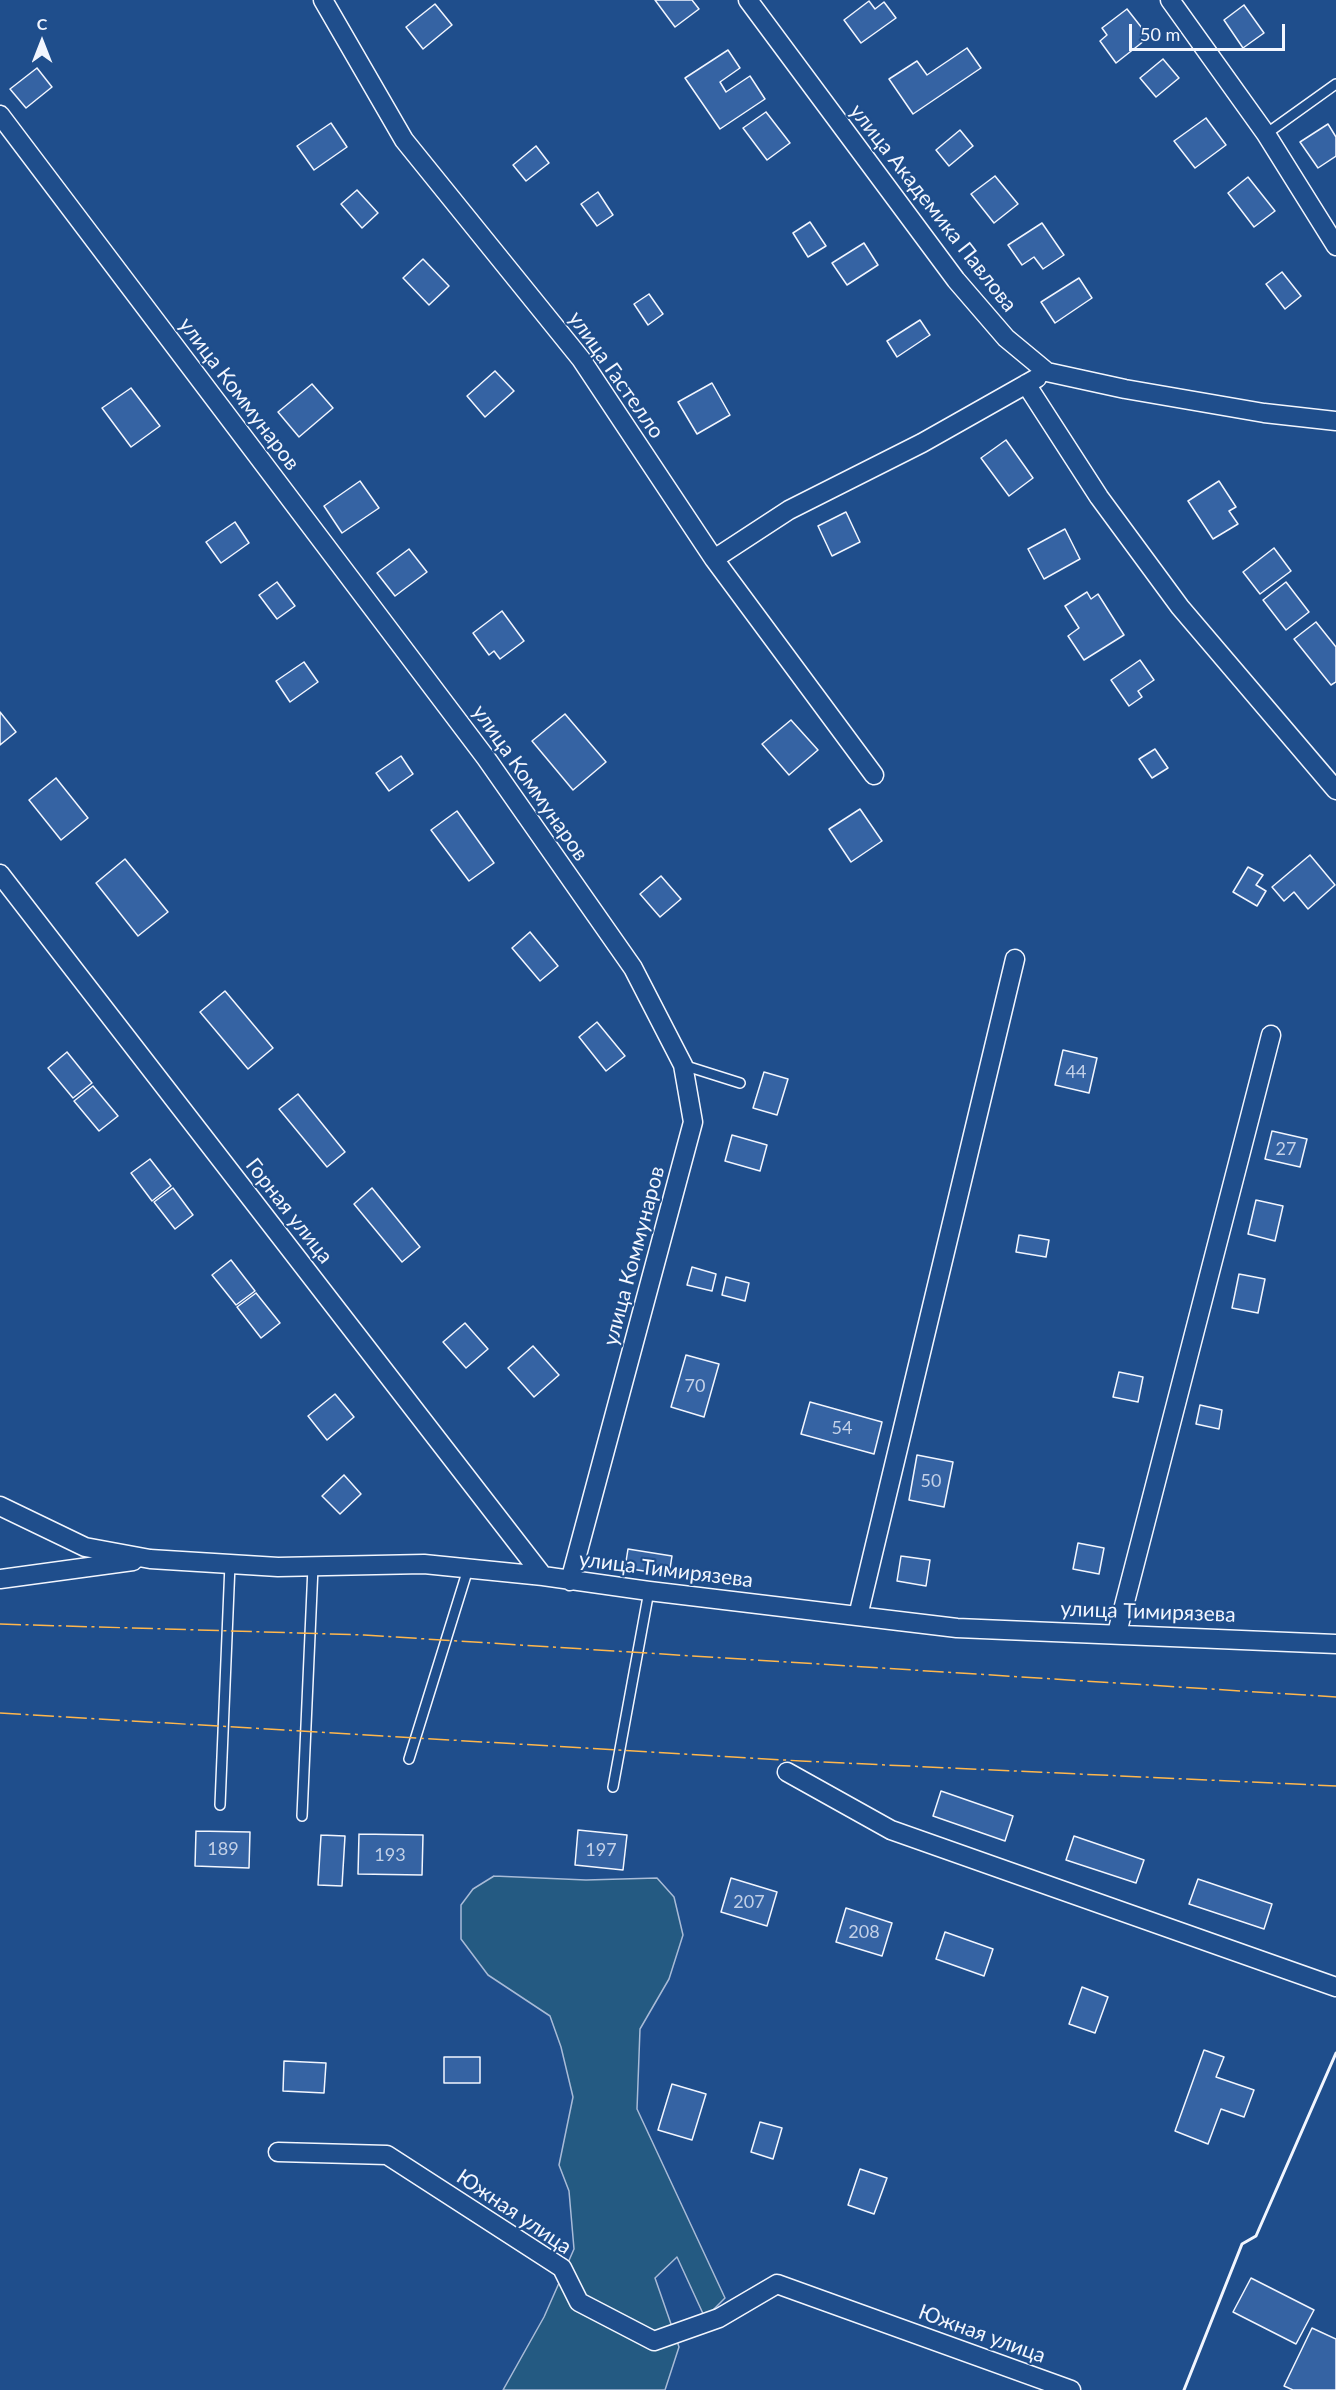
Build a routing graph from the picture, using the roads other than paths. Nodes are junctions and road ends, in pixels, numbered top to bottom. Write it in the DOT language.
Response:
graph roads {
  1 [pos="323,0"];
  2 [pos="748,0"];
  3 [pos="1170,0"];
  4 [pos="1336,84"];
  5 [pos="0,115"];
  6 [pos="1266,134"];
  7 [pos="1336,246"];
  8 [pos="1047,372"];
  9 [pos="1026,384"];
  10 [pos="1336,421"];
  11 [pos="714,559"];
  12 [pos="874,775"];
  13 [pos="1336,790"];
  14 [pos="0,874"];
  15 [pos="1015,959"];
  16 [pos="1271,1035"];
  17 [pos="683,1065"];
  18 [pos="740,1083"];
  19 [pos="0,1506"];
  20 [pos="150,1559"];
  21 [pos="230,1564"];
  22 [pos="313,1567"];
  23 [pos="468,1569"];
  24 [pos="543,1576"];
  25 [pos="0,1579"];
  26 [pos="570,1581"];
  27 [pos="649,1592"];
  28 [pos="858,1616"];
  29 [pos="1117,1633"];
  30 [pos="1336,1644"];
  31 [pos="409,1759"];
  32 [pos="788,1772"];
  33 [pos="613,1787"];
  34 [pos="220,1804"];
  35 [pos="302,1816"];
  36 [pos="1336,1987"];
  37 [pos="278,2152"];
  38 [pos="1071,2390"];
  1 -- 11 [label="street, улица Гастелло"];
  2 -- 8 [label="street, улица Академика Павлова"];
  3 -- 6 [label="street"];
  4 -- 6 [label="lane"];
  5 -- 17 [label="street, улица Коммунаров"];
  6 -- 7 [label="street"];
  8 -- 9 [label="street"];
  8 -- 10 [label="street, улица Академика Павлова"];
  9 -- 11 [label="street"];
  9 -- 13 [label="street"];
  11 -- 12 [label="street, улица Гастелло"];
  14 -- 24 [label="street, Горная улица"];
  15 -- 28 [label="street"];
  16 -- 29 [label="street"];
  17 -- 18 [label="lane"];
  17 -- 26 [label="street, улица Коммунаров"];
  19 -- 20 [label="street, улица Тимирязева"];
  20 -- 21 [label="street, улица Тимирязева"];
  20 -- 25 [label="street"];
  21 -- 22 [label="street, улица Тимирязева"];
  21 -- 34 [label="lane"];
  22 -- 23 [label="street, улица Тимирязева"];
  22 -- 35 [label="lane"];
  23 -- 24 [label="street, улица Тимирязева"];
  23 -- 31 [label="lane"];
  24 -- 26 [label="street, улица Тимирязева"];
  26 -- 27 [label="street, улица Тимирязева"];
  27 -- 28 [label="street, улица Тимирязева"];
  27 -- 33 [label="lane"];
  28 -- 29 [label="street, улица Тимирязева"];
  29 -- 30 [label="street, улица Тимирязева"];
  32 -- 36 [label="street"];
  37 -- 38 [label="street, Южная улица"];
}
